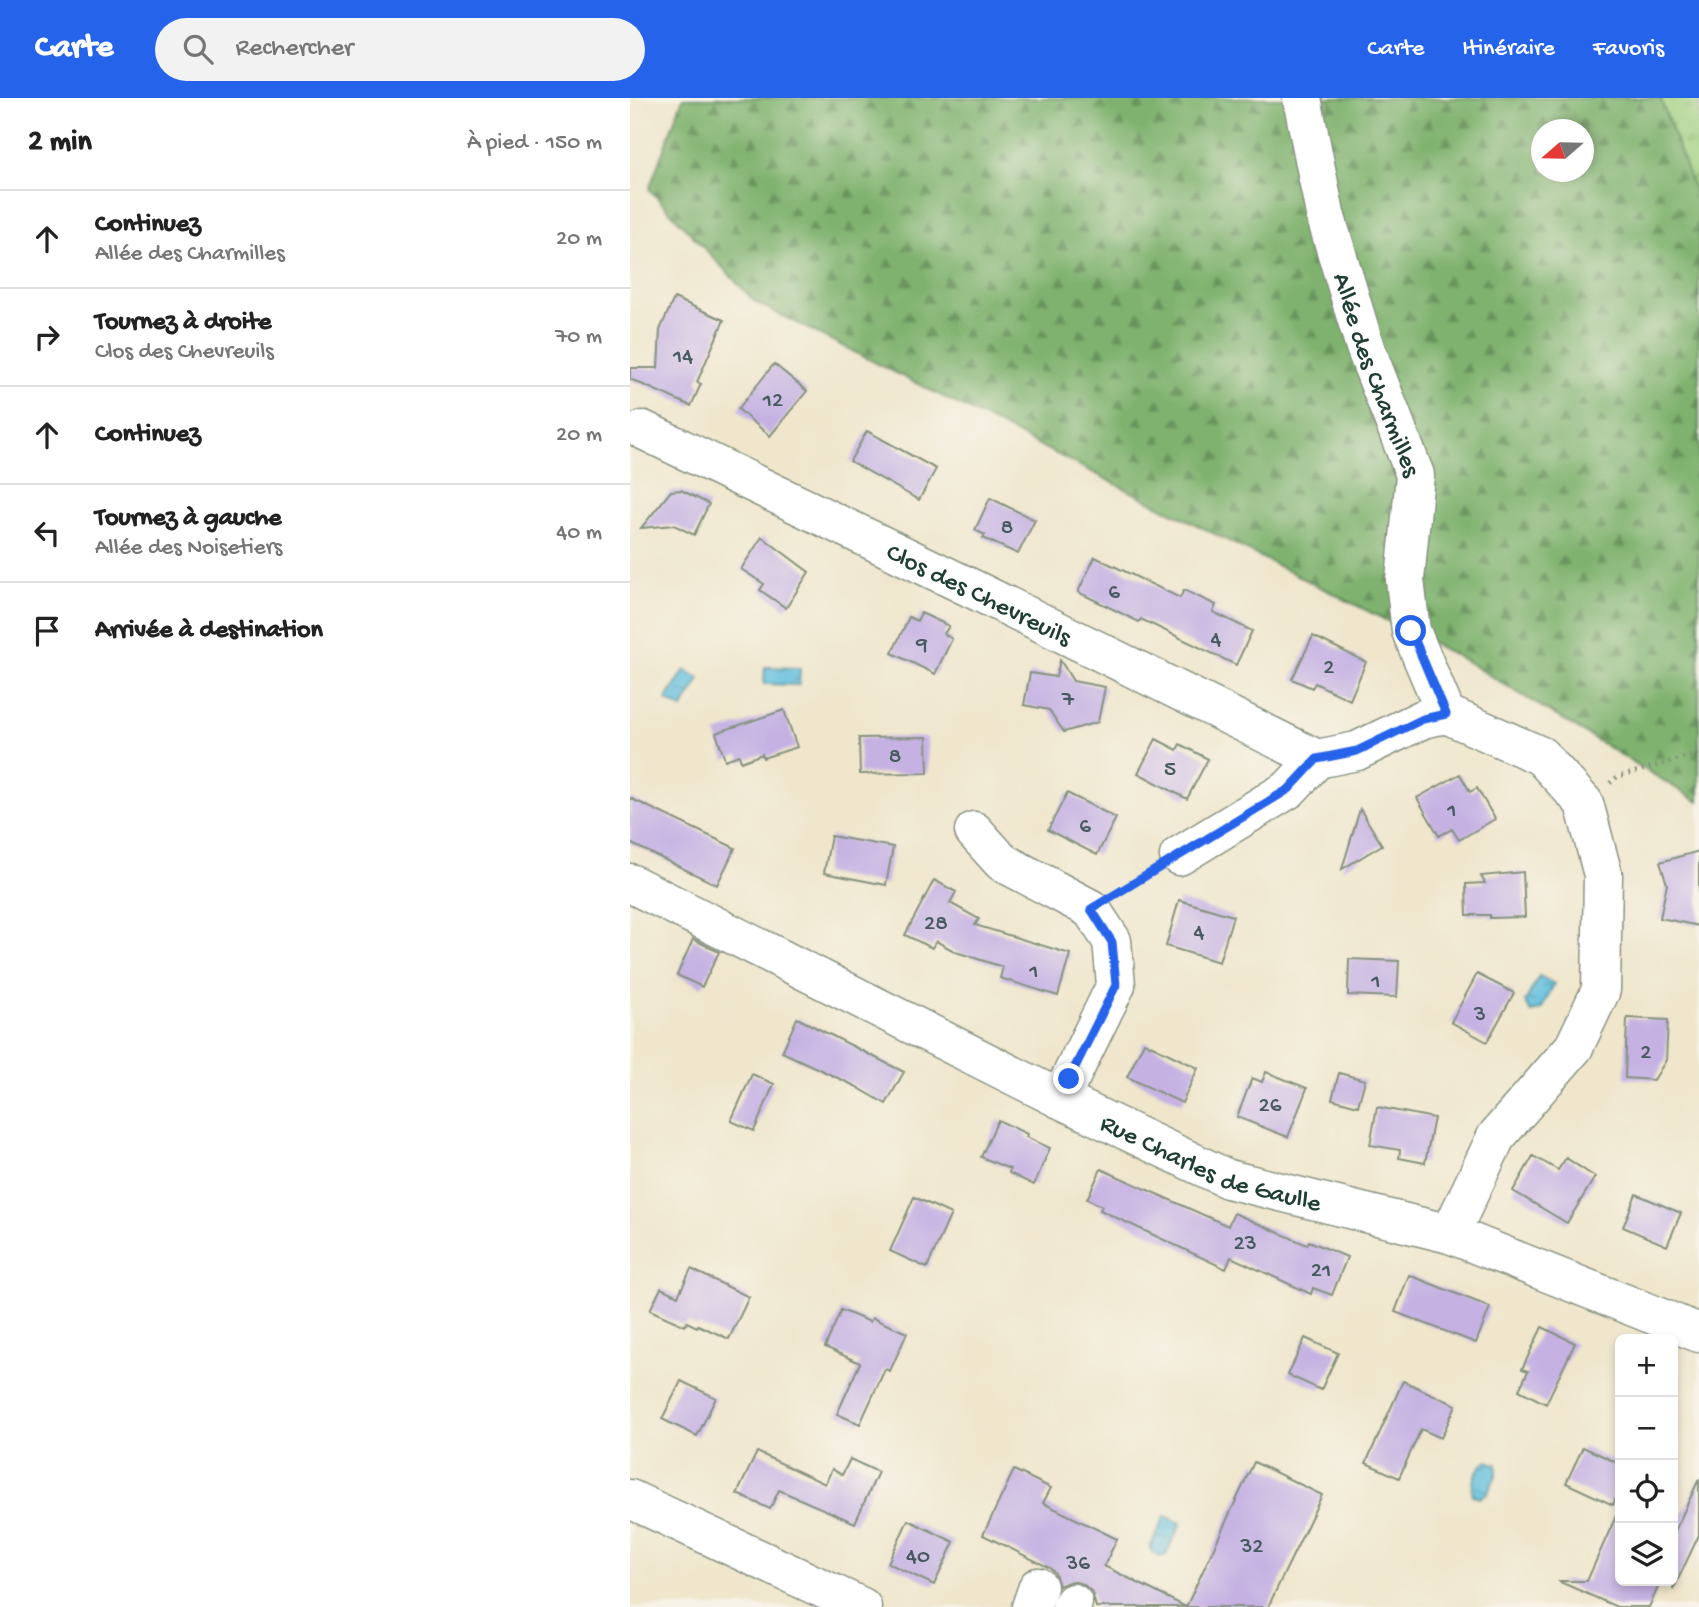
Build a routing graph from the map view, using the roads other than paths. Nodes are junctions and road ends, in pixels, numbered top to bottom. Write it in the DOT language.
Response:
graph roads {
  1 [pos="1302,98"];
  2 [pos="643,430"];
  3 [pos="1446,714"];
  4 [pos="1317,759"];
  5 [pos="974,831"];
  6 [pos="1179,856"];
  7 [pos="630,883"];
  8 [pos="1060,1099"];
  9 [pos="1450,1234"];
  10 [pos="1699,1333"];
  11 [pos="630,1499"];
  12 [pos="862,1607"];
  1 -- 3 [label="street, Allée des Charmilles"];
  2 -- 4 [label="street, Clos des Chevreuils"];
  3 -- 4 [label="street"];
  3 -- 9 [label="street"];
  4 -- 6 [label="street"];
  5 -- 8 [label="street"];
  7 -- 8 [label="street, Rue Charles de Gaulle"];
  8 -- 9 [label="street, Rue Charles de Gaulle"];
  9 -- 10 [label="street, Rue Charles de Gaulle"];
  11 -- 12 [label="street"];
}
